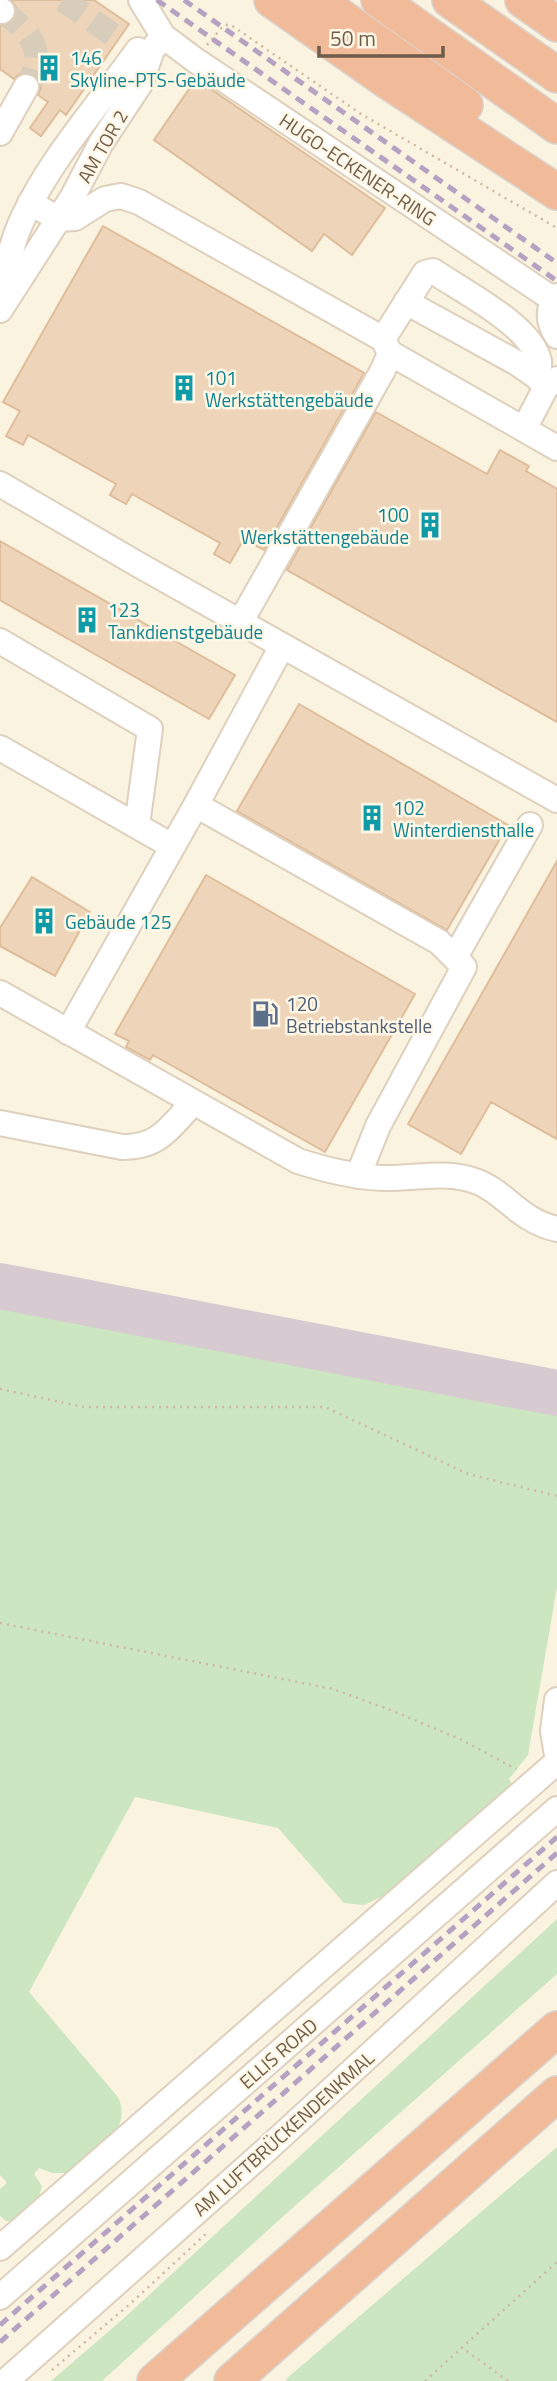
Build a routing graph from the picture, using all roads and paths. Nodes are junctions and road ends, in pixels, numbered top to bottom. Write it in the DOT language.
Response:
graph roads {
  1 [pos="141,0"];
  2 [pos="272,0"];
  3 [pos="317,0"];
  4 [pos="379,0"];
  5 [pos="450,0"];
  6 [pos="523,0"];
  7 [pos="557,24"];
  8 [pos="143,44"];
  9 [pos="204,48"];
  10 [pos="557,75"];
  11 [pos="26,87"];
  12 [pos="557,126"];
  13 [pos="0,133"];
  14 [pos="64,149"];
  15 [pos="89,166"];
  16 [pos="557,175"];
  17 [pos="557,191"];
  18 [pos="30,203"];
  19 [pos="557,228"];
  20 [pos="53,230"];
  21 [pos="0,295"];
  22 [pos="555,298"];
  23 [pos="406,302"];
  24 [pos="0,310"];
  25 [pos="557,336"];
  26 [pos="386,346"];
  27 [pos="547,381"];
  28 [pos="524,429"];
  29 [pos="557,448"];
  30 [pos="0,484"];
  31 [pos="240,621"];
  32 [pos="0,641"];
  33 [pos="282,646"];
  34 [pos="0,748"];
  35 [pos="557,800"];
  36 [pos="196,805"];
  37 [pos="530,825"];
  38 [pos="137,826"];
  39 [pos="172,846"];
  40 [pos="455,957"];
  41 [pos="0,993"];
  42 [pos="68,1032"];
  43 [pos="193,1103"];
  44 [pos="0,1123"];
  45 [pos="358,1176"];
  46 [pos="557,1229"];
  47 [pos="0,1389"];
  48 [pos="557,1496"];
  49 [pos="0,1623"];
  50 [pos="557,1700"];
  51 [pos="557,1755"];
  52 [pos="557,1762"];
  53 [pos="530,1786"];
  54 [pos="557,1809"];
  55 [pos="557,1883"];
  56 [pos="557,2023"];
  57 [pos="557,2029"];
  58 [pos="526,2056"];
  59 [pos="557,2094"];
  60 [pos="0,2248"];
  61 [pos="557,2262"];
  62 [pos="0,2297"];
  63 [pos="461,2347"];
  64 [pos="6,2381"];
  65 [pos="155,2381"];
  66 [pos="232,2381"];
  67 [pos="425,2381"];
  68 [pos="508,2381"];
  1 -- 8 [label="street, HUGO-ECKENER-RING"];
  2 -- 17 [label="highway"];
  3 -- 16 [label="highway"];
  4 -- 12 [label="highway"];
  5 -- 10 [label="highway"];
  6 -- 7 [label="highway"];
  8 -- 14 [label="street, AM TOR 2"];
  8 -- 15 [label="street, AM TOR 2"];
  8 -- 22 [label="street, HUGO-ECKENER-RING"];
  9 -- 19 [label="path"];
  11 -- 13 [label="street"];
  14 -- 15 [label="street"];
  14 -- 18 [label="street, AM TOR 2"];
  15 -- 20 [label="street, AM TOR 2"];
  18 -- 20 [label="street"];
  18 -- 21 [label="street, AM TOR 2"];
  20 -- 24 [label="street, AM TOR 2"];
  20 -- 26 [label="street"];
  22 -- 25 [label="street"];
  23 -- 26 [label="street"];
  23 -- 27 [label="street"];
  23 -- 27 [label="street"];
  26 -- 28 [label="street"];
  26 -- 31 [label="street"];
  27 -- 28 [label="street"];
  28 -- 29 [label="street"];
  30 -- 31 [label="street"];
  31 -- 33 [label="street"];
  32 -- 38 [label="street"];
  33 -- 35 [label="street"];
  33 -- 36 [label="street"];
  34 -- 38 [label="street"];
  36 -- 39 [label="street"];
  36 -- 40 [label="street"];
  37 -- 40 [label="street"];
  38 -- 39 [label="street"];
  39 -- 42 [label="street"];
  40 -- 45 [label="street"];
  41 -- 42 [label="street"];
  42 -- 43 [label="street"];
  43 -- 44 [label="street"];
  43 -- 45 [label="street"];
  45 -- 46 [label="street"];
  47 -- 48 [label="path"];
  49 -- 53 [label="path"];
  50 -- 51 [label="street"];
  52 -- 53 [label="street"];
  53 -- 60 [label="street"];
  54 -- 62 [label="street, ELLIS ROAD"];
  55 -- 64 [label="street, AM LUFTBRÜCKENDENKMAL"];
  56 -- 58 [label="highway"];
  57 -- 58 [label="highway"];
  58 -- 65 [label="highway"];
  59 -- 66 [label="highway"];
  61 -- 63 [label="path"];
  63 -- 67 [label="path"];
  63 -- 68 [label="path"];
}
